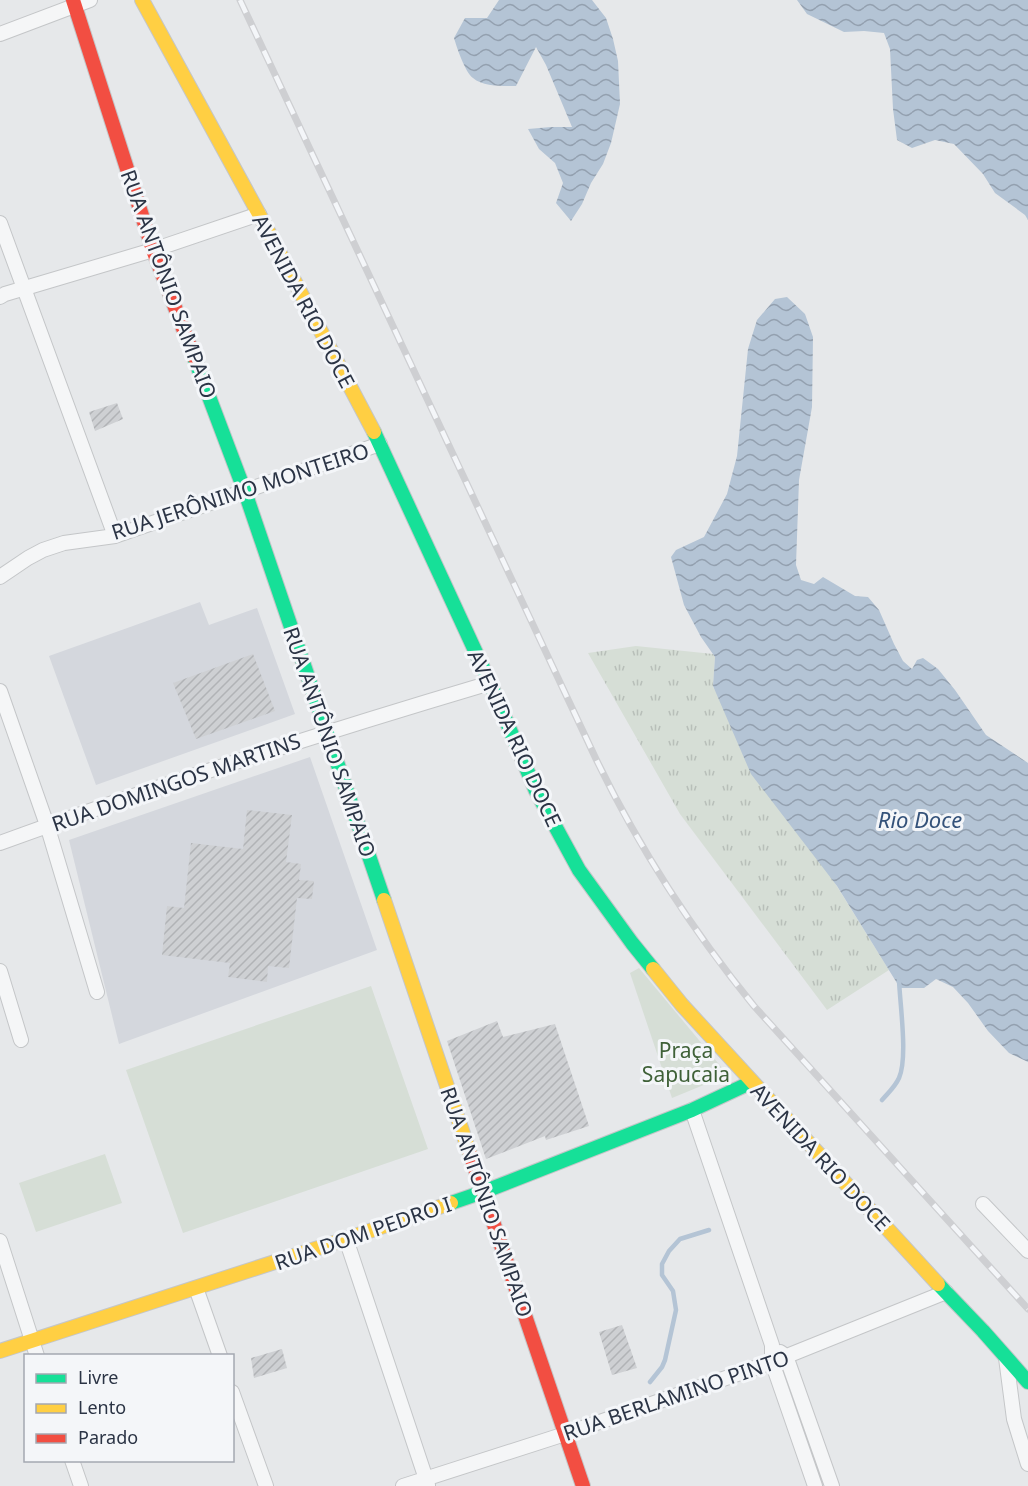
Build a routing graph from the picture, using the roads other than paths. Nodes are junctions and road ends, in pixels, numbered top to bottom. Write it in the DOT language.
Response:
graph roads {
  1 [pos="90,0"];
  2 [pos="142,0"];
  3 [pos="74,3"];
  4 [pos="0,34"];
  5 [pos="259,214"];
  6 [pos="0,223"];
  7 [pos="153,250"];
  8 [pos="24,288"];
  9 [pos="0,297"];
  10 [pos="380,444"];
  11 [pos="245,492"];
  12 [pos="115,536"];
  13 [pos="0,577"];
  14 [pos="490,683"];
  15 [pos="0,691"];
  16 [pos="327,732"];
  17 [pos="47,825"];
  18 [pos="0,843"];
  19 [pos="0,971"];
  20 [pos="97,992"];
  21 [pos="21,1040"];
  22 [pos="752,1082"];
  23 [pos="692,1110"];
  24 [pos="483,1192"];
  25 [pos="983,1204"];
  26 [pos="346,1239"];
  27 [pos="0,1241"];
  28 [pos="1028,1251"];
  29 [pos="196,1288"];
  30 [pos="945,1292"];
  31 [pos="32,1341"];
  32 [pos="772,1346"];
  33 [pos="0,1351"];
  34 [pos="36,1354"];
  35 [pos="219,1354"];
  36 [pos="786,1356"];
  37 [pos="1006,1358"];
  38 [pos="772,1362"];
  39 [pos="1028,1382"];
  40 [pos="234,1398"];
  41 [pos="565,1434"];
  42 [pos="72,1462"];
  43 [pos="1028,1464"];
  44 [pos="427,1482"];
  45 [pos="81,1486"];
  46 [pos="266,1486"];
  47 [pos="403,1486"];
  48 [pos="583,1486"];
  49 [pos="815,1486"];
  50 [pos="832,1486"];
  1 -- 3 [label="street"];
  2 -- 5 [label="street, AVENIDA RIO DOCE"];
  3 -- 4 [label="street"];
  3 -- 7 [label="street, RUA ANTÔNIO SAMPAIO"];
  5 -- 7 [label="street"];
  5 -- 10 [label="street, AVENIDA RIO DOCE"];
  6 -- 8 [label="street"];
  7 -- 8 [label="street"];
  7 -- 11 [label="street, RUA ANTÔNIO SAMPAIO"];
  8 -- 9 [label="street"];
  8 -- 12 [label="street"];
  10 -- 11 [label="street, RUA JERÔNIMO MONTEIRO"];
  10 -- 14 [label="street, AVENIDA RIO DOCE"];
  11 -- 12 [label="street, RUA JERÔNIMO MONTEIRO"];
  11 -- 16 [label="street, RUA ANTÔNIO SAMPAIO"];
  12 -- 13 [label="street, RUA JERÔNIMO MONTEIRO"];
  14 -- 16 [label="street, RUA DOMINGOS MARTINS"];
  14 -- 22 [label="street, AVENIDA RIO DOCE"];
  15 -- 17 [label="street"];
  16 -- 17 [label="street, RUA DOMINGOS MARTINS"];
  16 -- 24 [label="street, RUA ANTÔNIO SAMPAIO"];
  17 -- 18 [label="street, RUA DOMINGOS MARTINS"];
  17 -- 20 [label="street"];
  19 -- 21 [label="street"];
  22 -- 23 [label="street, RUA DOM PEDRO I"];
  22 -- 30 [label="street, AVENIDA RIO DOCE"];
  23 -- 24 [label="street, RUA DOM PEDRO I"];
  23 -- 32 [label="street"];
  24 -- 26 [label="street, RUA DOM PEDRO I"];
  24 -- 41 [label="street, RUA ANTÔNIO SAMPAIO"];
  25 -- 28 [label="street"];
  26 -- 29 [label="street, RUA DOM PEDRO I"];
  26 -- 44 [label="street"];
  27 -- 31 [label="street"];
  29 -- 31 [label="street, RUA DOM PEDRO I"];
  29 -- 35 [label="street"];
  30 -- 36 [label="street, RUA BERLAMINO PINTO"];
  30 -- 37 [label="street, AVENIDA RIO DOCE"];
  31 -- 33 [label="street, RUA DOM PEDRO I"];
  31 -- 34 [label="street"];
  32 -- 36 [label="street"];
  32 -- 38 [label="street"];
  36 -- 38 [label="street, RUA BERLAMINO PINTO"];
  36 -- 50 [label="street"];
  37 -- 39 [label="street, AVENIDA RIO DOCE"];
  37 -- 43 [label="street"];
  38 -- 41 [label="street, RUA BERLAMINO PINTO"];
  38 -- 49 [label="street"];
  40 -- 46 [label="street"];
  41 -- 44 [label="street, RUA BERLAMINO PINTO"];
  41 -- 48 [label="street, RUA ANTÔNIO SAMPAIO"];
  42 -- 45 [label="street"];
  44 -- 47 [label="street, RUA BERLAMINO PINTO"];
}
